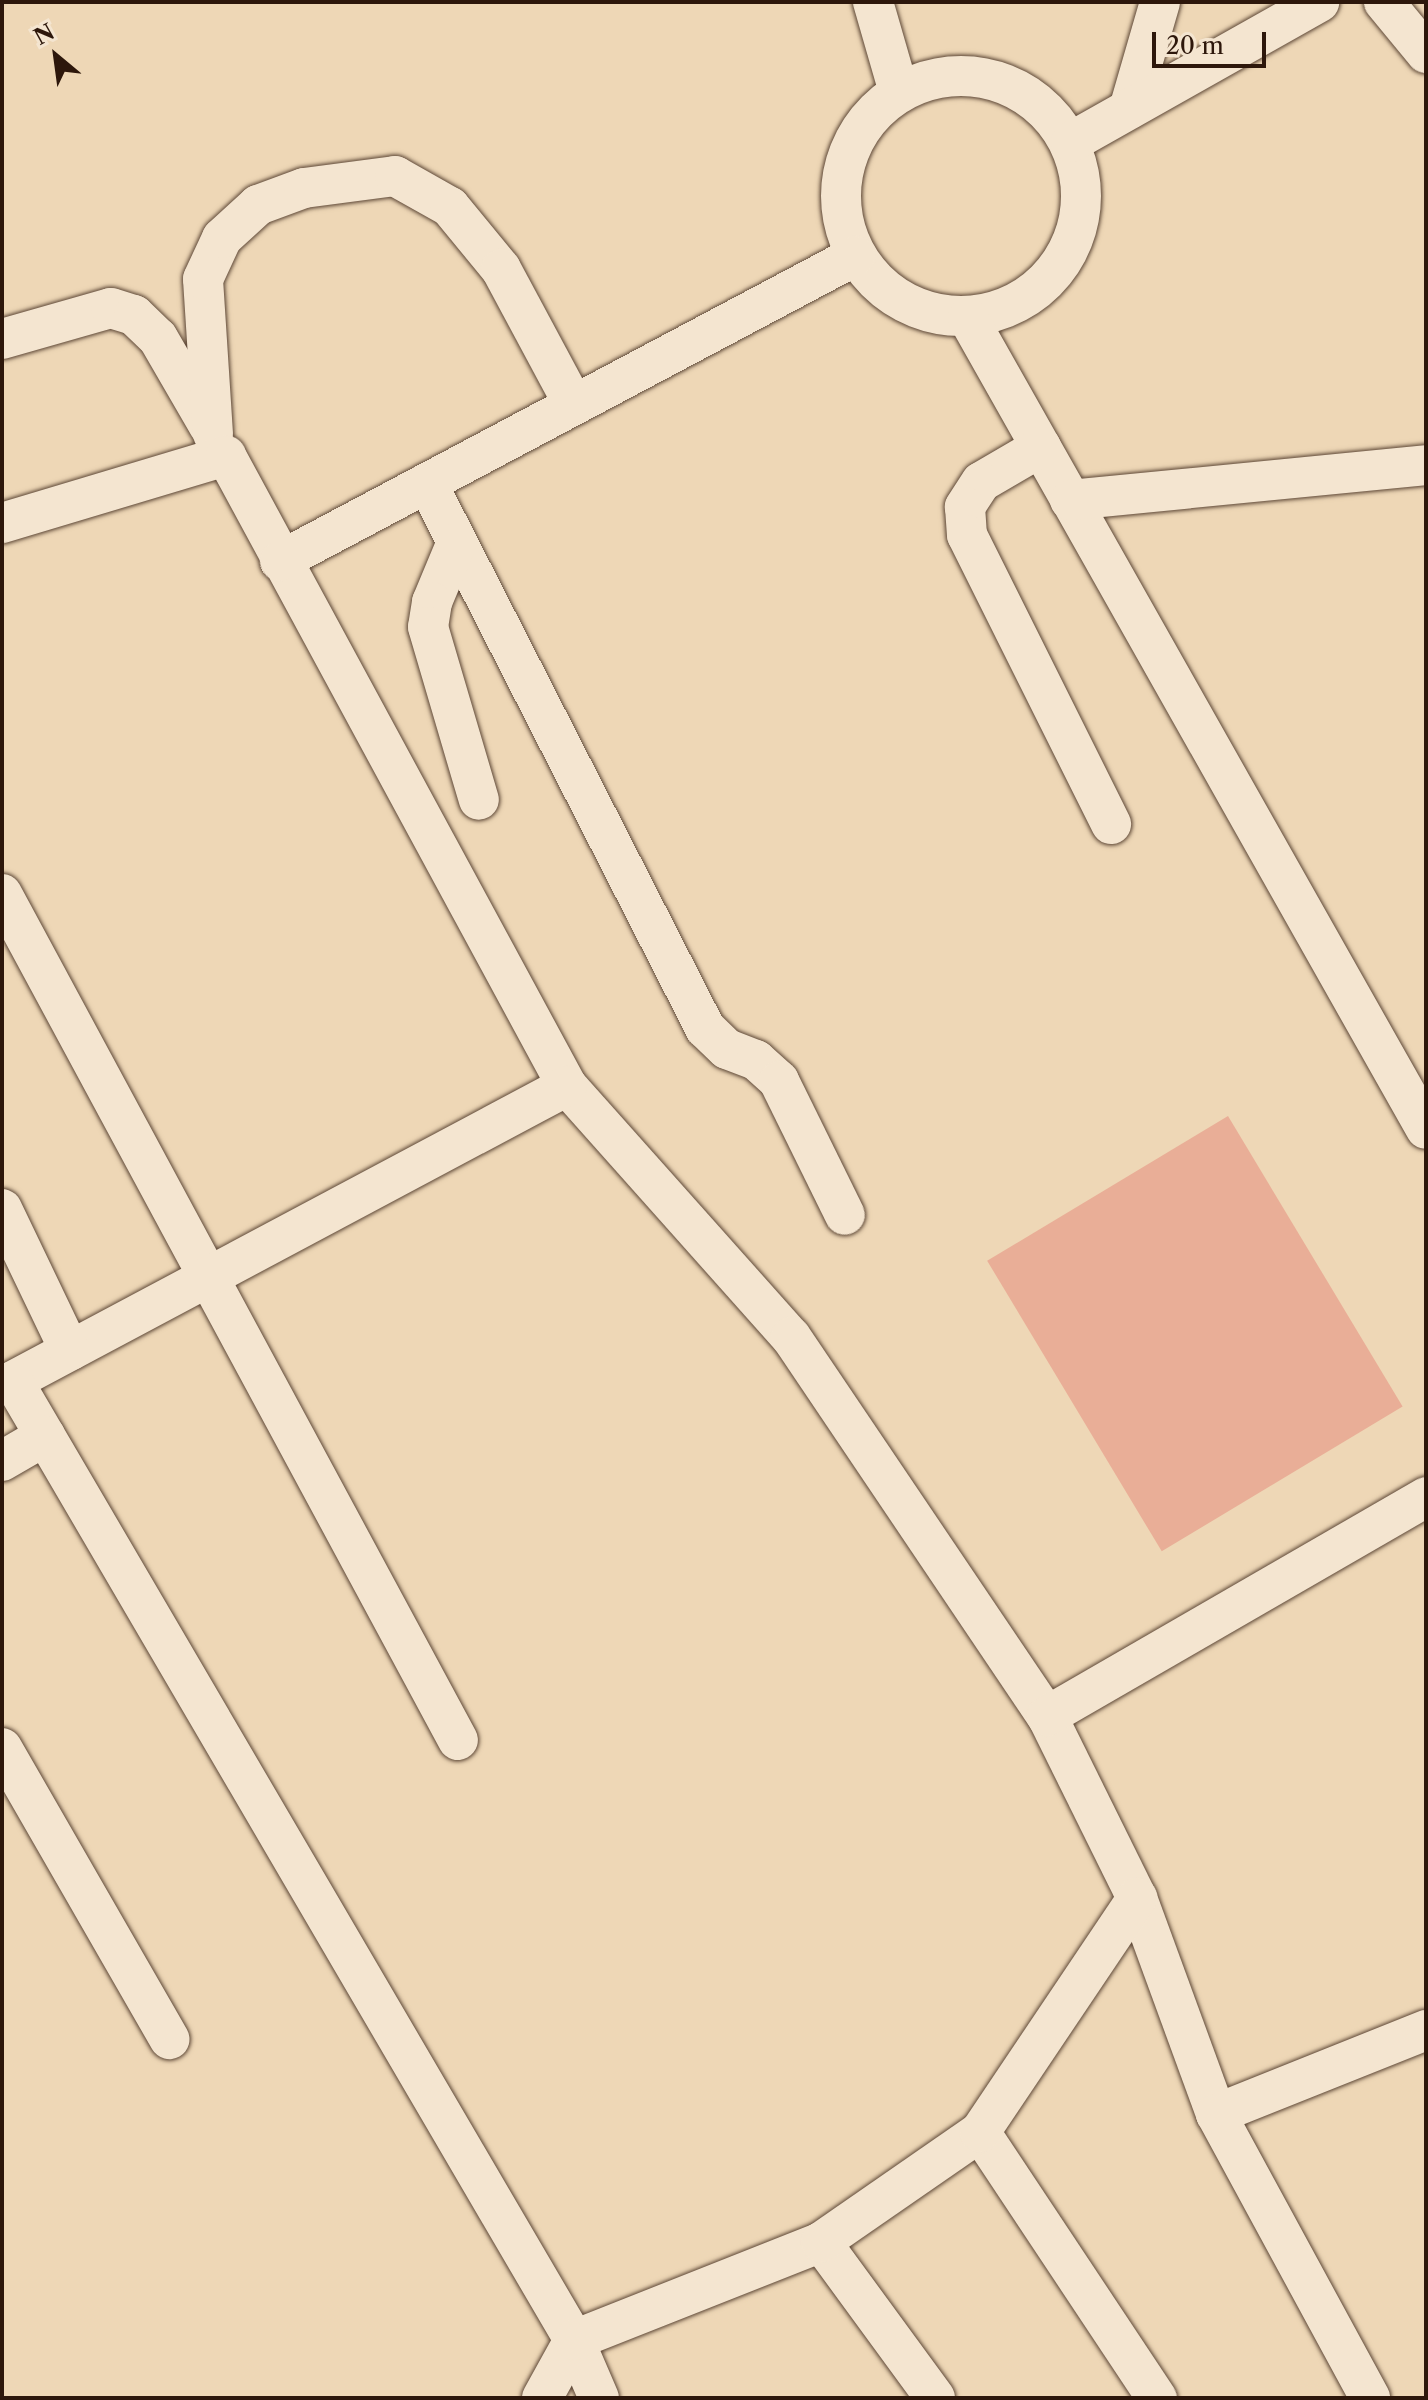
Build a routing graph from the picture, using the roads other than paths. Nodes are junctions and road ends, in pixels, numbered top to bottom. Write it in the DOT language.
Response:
graph roads {
  1 [pos="873,2"];
  2 [pos="1160,2"];
  3 [pos="1319,2"];
  4 [pos="1384,2"];
  5 [pos="1426,53"];
  6 [pos="899,92"];
  7 [pos="1129,109"];
  8 [pos="1071,142"];
  9 [pos="855,256"];
  10 [pos="968,318"];
  11 [pos="2,339"];
  12 [pos="574,405"];
  13 [pos="220,445"];
  14 [pos="1041,447"];
  15 [pos="1426,465"];
  16 [pos="427,483"];
  17 [pos="1070,500"];
  18 [pos="2,523"];
  19 [pos="457,542"];
  20 [pos="280,561"];
  21 [pos="479,800"];
  22 [pos="1111,824"];
  23 [pos="2,894"];
  24 [pos="567,1086"];
  25 [pos="1426,1129"];
  26 [pos="2,1209"];
  27 [pos="845,1215"];
  28 [pos="207,1277"];
  29 [pos="70,1351"];
  30 [pos="45,1436"];
  31 [pos="2,1461"];
  32 [pos="1426,1497"];
  33 [pos="1047,1716"];
  34 [pos="458,1740"];
  35 [pos="2,1748"];
  36 [pos="1137,1898"];
  37 [pos="1426,2030"];
  38 [pos="169,2039"];
  39 [pos="1216,2114"];
  40 [pos="980,2132"];
  41 [pos="821,2242"];
  42 [pos="574,2340"];
  43 [pos="542,2398"];
  44 [pos="599,2398"];
  45 [pos="935,2398"];
  46 [pos="1157,2398"];
  47 [pos="1370,2398"];
  1 -- 6 [label="lane"];
  2 -- 7 [label="lane"];
  3 -- 7 [label="lane"];
  4 -- 5 [label="lane"];
  6 -- 8 [label="lane"];
  6 -- 9 [label="lane"];
  7 -- 8 [label="lane"];
  8 -- 10 [label="lane"];
  9 -- 10 [label="lane"];
  9 -- 12 [label="lane"];
  10 -- 14 [label="lane"];
  11 -- 13 [label="lane"];
  12 -- 13 [label="lane"];
  12 -- 16 [label="lane"];
  13 -- 18 [label="lane"];
  13 -- 20 [label="lane"];
  14 -- 17 [label="lane"];
  14 -- 22 [label="lane"];
  15 -- 17 [label="lane"];
  16 -- 19 [label="lane"];
  16 -- 20 [label="lane"];
  17 -- 25 [label="lane"];
  19 -- 21 [label="lane"];
  19 -- 27 [label="lane"];
  20 -- 24 [label="lane"];
  23 -- 28 [label="lane"];
  24 -- 28 [label="lane"];
  24 -- 33 [label="lane"];
  26 -- 29 [label="lane"];
  28 -- 29 [label="lane"];
  28 -- 34 [label="lane"];
  29 -- 30 [label="lane"];
  30 -- 31 [label="lane"];
  30 -- 42 [label="lane"];
  32 -- 33 [label="lane"];
  33 -- 36 [label="lane"];
  35 -- 38 [label="lane"];
  36 -- 39 [label="lane"];
  36 -- 40 [label="lane"];
  37 -- 39 [label="lane"];
  39 -- 47 [label="lane"];
  40 -- 41 [label="lane"];
  40 -- 46 [label="lane"];
  41 -- 42 [label="lane"];
  41 -- 45 [label="lane"];
  42 -- 43 [label="lane"];
  42 -- 44 [label="lane"];
}
